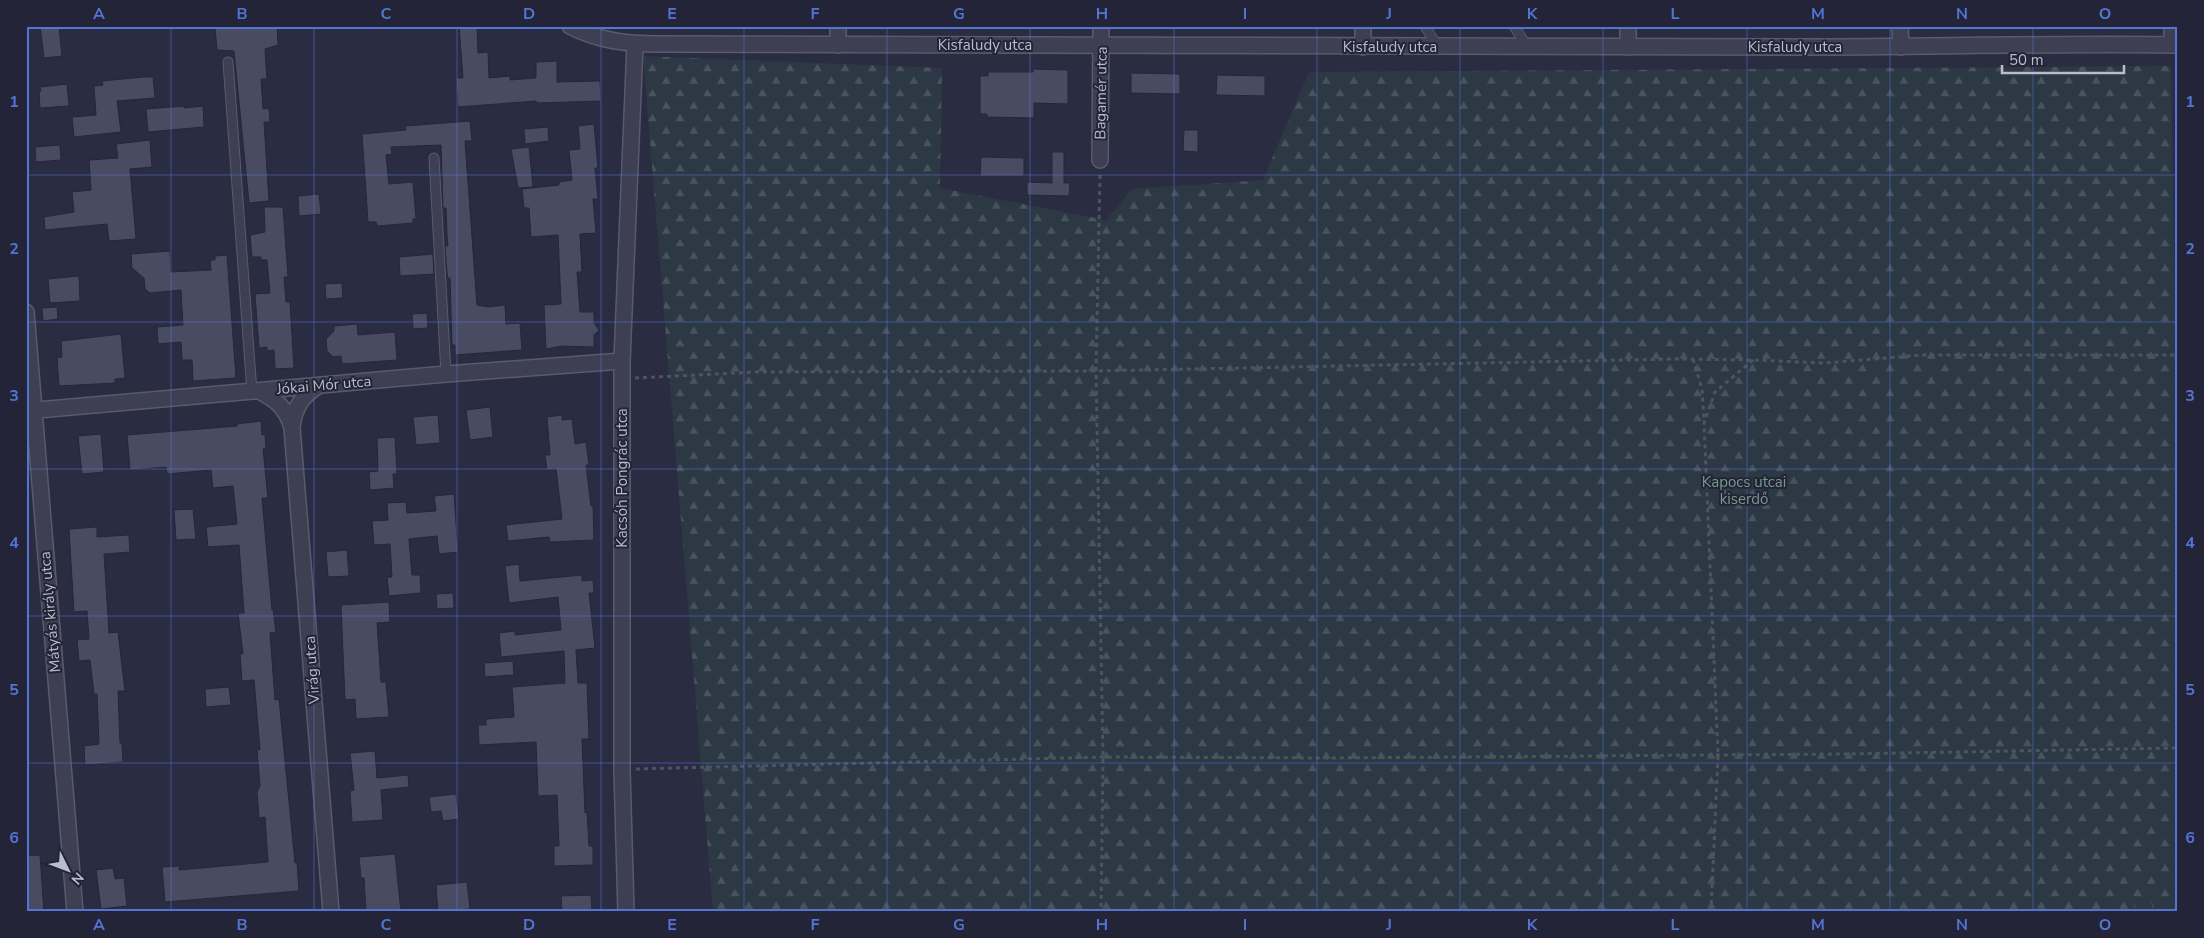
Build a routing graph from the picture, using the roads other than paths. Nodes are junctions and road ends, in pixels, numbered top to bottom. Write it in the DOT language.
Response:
graph roads {
  1 [pos="570,26"];
  2 [pos="838,26"];
  3 [pos="1101,26"];
  4 [pos="1363,26"];
  5 [pos="1425,26"];
  6 [pos="1514,26"];
  7 [pos="1628,26"];
  8 [pos="1900,26"];
  9 [pos="2172,26"];
  10 [pos="635,44"];
  11 [pos="1526,45"];
  12 [pos="2175,45"];
  13 [pos="838,46"];
  14 [pos="1101,46"];
  15 [pos="1437,46"];
  16 [pos="1363,47"];
  17 [pos="1628,47"];
  18 [pos="1900,47"];
  19 [pos="228,62"];
  20 [pos="434,158"];
  21 [pos="1100,160"];
  22 [pos="26,312"];
  23 [pos="622,361"];
  24 [pos="446,374"];
  25 [pos="318,386"];
  26 [pos="256,392"];
  27 [pos="30,411"];
  28 [pos="292,428"];
  29 [pos="75,912"];
  30 [pos="331,912"];
  31 [pos="626,912"];
  1 -- 10 [label="street, Kisfaludy utca"];
  2 -- 13 [label="street"];
  3 -- 14 [label="street, Bagamér utca"];
  4 -- 16 [label="street"];
  5 -- 15 [label="lane"];
  6 -- 11 [label="lane"];
  7 -- 17 [label="street"];
  8 -- 18 [label="street"];
  9 -- 12 [label="street"];
  10 -- 13 [label="street, Kisfaludy utca"];
  10 -- 23 [label="street, Kacsóh Pongrác utca"];
  11 -- 15 [label="street, Kisfaludy utca"];
  11 -- 17 [label="street, Kisfaludy utca"];
  12 -- 18 [label="street, Kisfaludy utca"];
  13 -- 14 [label="street, Kisfaludy utca"];
  14 -- 16 [label="street, Kisfaludy utca"];
  14 -- 21 [label="street, Bagamér utca"];
  15 -- 16 [label="street, Kisfaludy utca"];
  17 -- 18 [label="street, Kisfaludy utca"];
  19 -- 26 [label="lane"];
  20 -- 24 [label="lane"];
  22 -- 27 [label="street, Mátyás király utca"];
  23 -- 24 [label="street, Jókai Mór utca"];
  23 -- 31 [label="street, Kacsóh Pongrác utca"];
  24 -- 25 [label="street, Jókai Mór utca"];
  25 -- 26 [label="street, Jókai Mór utca"];
  25 -- 28 [label="street, Virág utca"];
  26 -- 27 [label="street, Jókai Mór utca"];
  26 -- 28 [label="street, Virág utca"];
  27 -- 29 [label="street, Mátyás király utca"];
  28 -- 30 [label="street, Virág utca"];
}
